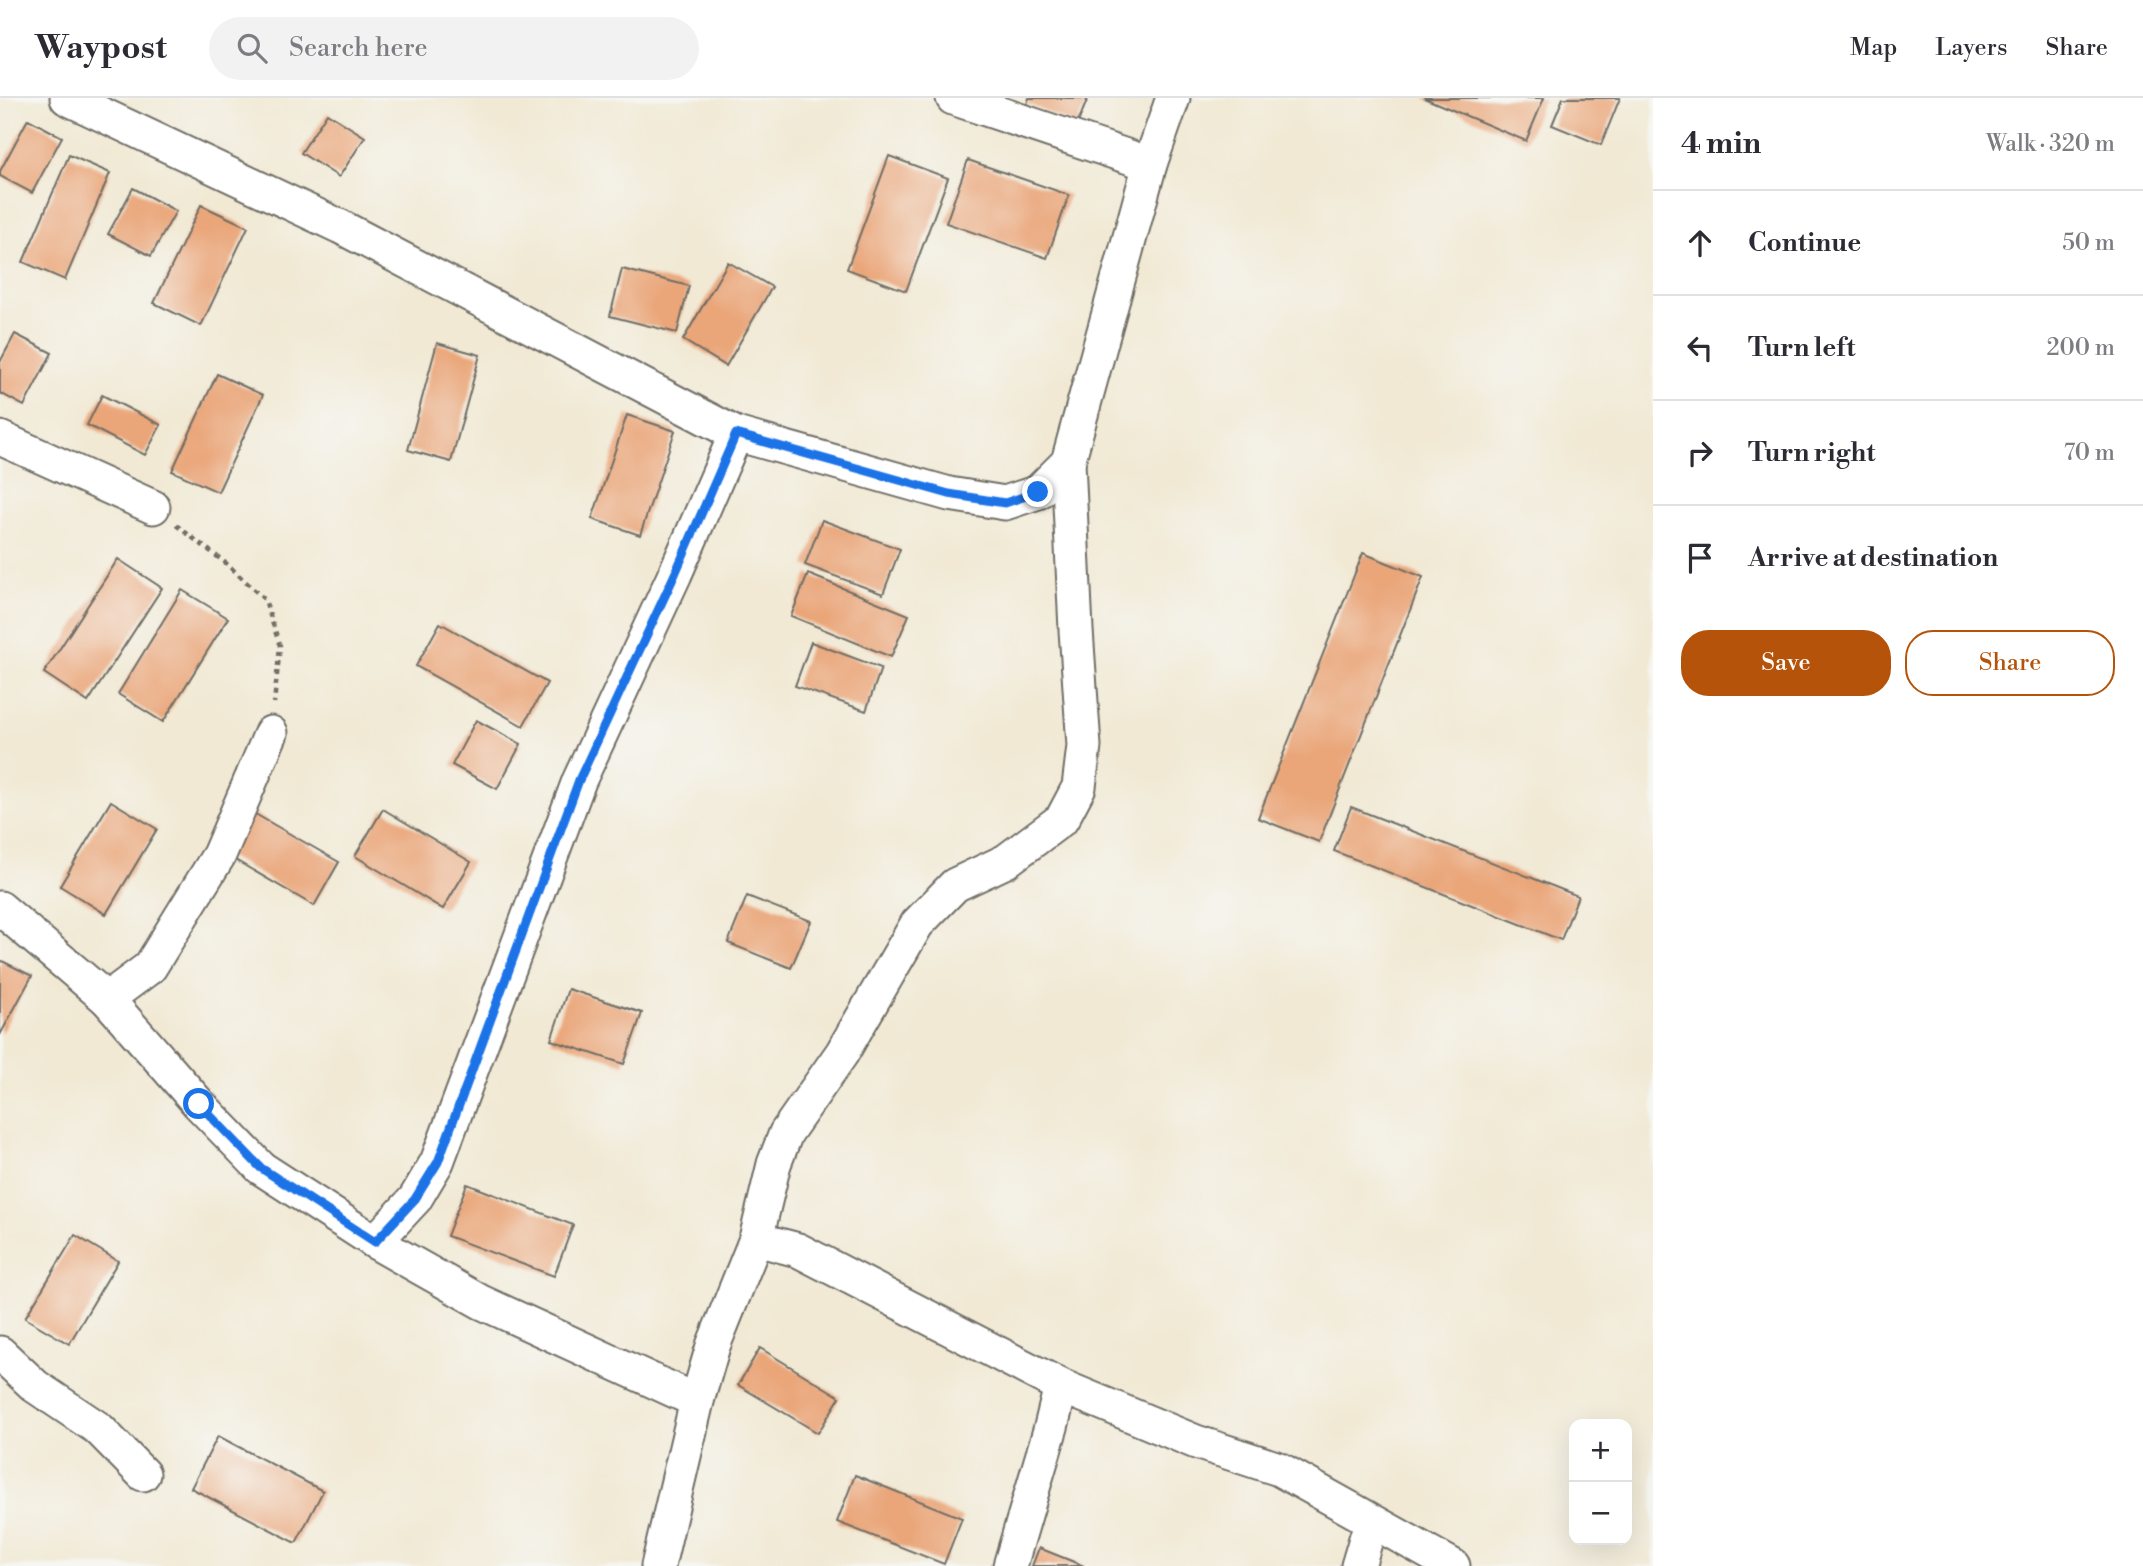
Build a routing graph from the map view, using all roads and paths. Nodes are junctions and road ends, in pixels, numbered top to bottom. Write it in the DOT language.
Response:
graph roads {
  1 [pos="67,98"];
  2 [pos="953,98"];
  3 [pos="1173,98"];
  4 [pos="1150,164"];
  5 [pos="736,434"];
  6 [pos="0,438"];
  7 [pos="1069,462"];
  8 [pos="153,508"];
  9 [pos="271,733"];
  10 [pos="0,908"];
  11 [pos="107,999"];
  12 [pos="756,1239"];
  13 [pos="375,1242"];
  14 [pos="0,1353"];
  15 [pos="1061,1386"];
  16 [pos="697,1401"];
  17 [pos="143,1474"];
  18 [pos="1371,1522"];
  19 [pos="657,1566"];
  20 [pos="1010,1566"];
  21 [pos="1358,1566"];
  22 [pos="1453,1566"];
  1 -- 5 [label="street"];
  2 -- 4 [label="street"];
  3 -- 4 [label="street"];
  4 -- 7 [label="street"];
  5 -- 7 [label="street"];
  5 -- 13 [label="street"];
  6 -- 8 [label="street"];
  7 -- 12 [label="street"];
  8 -- 9 [label="path"];
  9 -- 11 [label="street"];
  10 -- 11 [label="street"];
  11 -- 13 [label="street"];
  12 -- 15 [label="street"];
  12 -- 16 [label="street"];
  13 -- 16 [label="street"];
  14 -- 17 [label="street"];
  15 -- 18 [label="street"];
  15 -- 20 [label="street"];
  16 -- 19 [label="street"];
  18 -- 21 [label="street"];
  18 -- 22 [label="street"];
}
